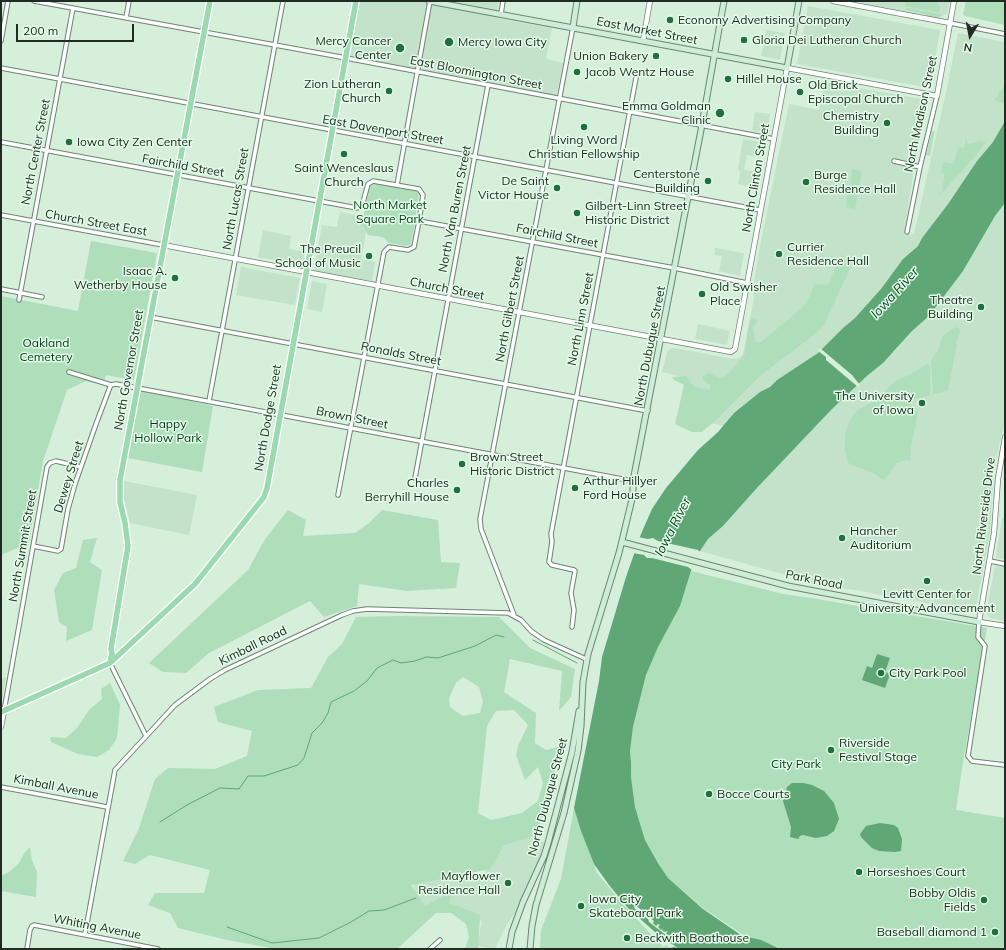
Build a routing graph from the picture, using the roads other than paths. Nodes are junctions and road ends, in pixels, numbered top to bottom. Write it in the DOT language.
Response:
graph roads {
  1 [pos="8,1"];
  2 [pos="34,1"];
  3 [pos="129,1"];
  4 [pos="210,1"];
  5 [pos="283,1"];
  6 [pos="356,1"];
  7 [pos="430,1"];
  8 [pos="503,1"];
  9 [pos="577,1"];
  10 [pos="650,1"];
  11 [pos="724,1"];
  12 [pos="799,1"];
  13 [pos="832,1"];
  14 [pos="954,1"];
  15 [pos="54,3"];
  16 [pos="73,8"];
  17 [pos="501,14"];
  18 [pos="126,18"];
  19 [pos="950,23"];
  20 [pos="573,27"];
  21 [pos="204,32"];
  22 [pos="1005,34"];
  23 [pos="643,40"];
  24 [pos="1,41"];
  25 [pos="274,46"];
  26 [pos="715,54"];
  27 [pos="346,58"];
  28 [pos="1,68"];
  29 [pos="787,68"];
  30 [pos="416,72"];
  31 [pos="636,78"];
  32 [pos="60,79"];
  33 [pos="488,85"];
  34 [pos="937,96"];
  35 [pos="559,99"];
  36 [pos="190,104"];
  37 [pos="630,112"];
  38 [pos="261,117"];
  39 [pos="702,126"];
  40 [pos="332,131"];
  41 [pos="774,139"];
  42 [pos="1,142"];
  43 [pos="403,143"];
  44 [pos="46,150"];
  45 [pos="474,157"];
  46 [pos="894,161"];
  47 [pos="920,167"];
  48 [pos="546,170"];
  49 [pos="176,175"];
  50 [pos="616,184"];
  51 [pos="396,185"];
  52 [pos="248,188"];
  53 [pos="688,197"];
  54 [pos="319,202"];
  55 [pos="760,210"];
  56 [pos="1,215"];
  57 [pos="33,221"];
  58 [pos="419,221"];
  59 [pos="461,228"];
  60 [pos="907,232"];
  61 [pos="532,241"];
  62 [pos="163,245"];
  63 [pos="603,255"];
  64 [pos="235,259"];
  65 [pos="674,268"];
  66 [pos="306,272"];
  67 [pos="747,283"];
  68 [pos="377,286"];
  69 [pos="1,289"];
  70 [pos="20,293"];
  71 [pos="42,297"];
  72 [pos="448,299"];
  73 [pos="19,300"];
  74 [pos="519,312"];
  75 [pos="150,317"];
  76 [pos="590,326"];
  77 [pos="222,330"];
  78 [pos="661,339"];
  79 [pos="293,344"];
  80 [pos="727,352"];
  81 [pos="364,357"];
  82 [pos="435,370"];
  83 [pos="69,372"];
  84 [pos="506,383"];
  85 [pos="111,385"];
  86 [pos="137,388"];
  87 [pos="577,397"];
  88 [pos="209,401"];
  89 [pos="648,411"];
  90 [pos="280,414"];
  91 [pos="351,428"];
  92 [pos="1005,437"];
  93 [pos="422,441"];
  94 [pos="493,454"];
  95 [pos="81,467"];
  96 [pos="564,468"];
  97 [pos="414,478"];
  98 [pos="633,481"];
  99 [pos="338,495"];
  100 [pos="622,542"];
  101 [pos="33,546"];
  102 [pos="990,561"];
  103 [pos="1005,564"];
  104 [pos="514,615"];
  105 [pos="979,622"];
  106 [pos="1005,626"];
  107 [pos="572,627"];
  108 [pos="111,649"];
  109 [pos="122,651"];
  110 [pos="586,659"];
  111 [pos="110,662"];
  112 [pos="101,666"];
  113 [pos="582,692"];
  114 [pos="2,712"];
  115 [pos="1,726"];
  116 [pos="146,736"];
  117 [pos="1005,765"];
  118 [pos="1,787"];
  119 [pos="107,807"];
  120 [pos="85,934"];
  121 [pos="440,940"];
  122 [pos="27,949"];
  123 [pos="158,949"];
  124 [pos="430,949"];
  125 [pos="509,949"];
  126 [pos="530,949"];
  1 -- 24 [label="street"];
  2 -- 15 [label="street, East Bloomington Street"];
  3 -- 18 [label="street"];
  4 -- 21 [label="main road, North Governor Street"];
  5 -- 25 [label="street, North Lucas Street"];
  6 -- 27 [label="main road, North Dodge Street"];
  7 -- 17 [label="main road, East Market Street"];
  7 -- 30 [label="street"];
  8 -- 17 [label="street"];
  9 -- 20 [label="main road, North Gilbert Street"];
  10 -- 23 [label="street"];
  11 -- 26 [label="main road, North Dubuque Street"];
  12 -- 29 [label="main road, North Clinton Street"];
  13 -- 19 [label="street"];
  14 -- 19 [label="street, North Madison Street"];
  15 -- 16 [label="street, East Bloomington Street"];
  16 -- 18 [label="street, East Bloomington Street"];
  16 -- 32 [label="street, North Center Street"];
  17 -- 20 [label="main road, East Market Street"];
  18 -- 21 [label="street, East Bloomington Street"];
  19 -- 22 [label="street"];
  19 -- 34 [label="street, North Madison Street"];
  20 -- 23 [label="main road, East Market Street"];
  20 -- 35 [label="street, North Gilbert Street"];
  21 -- 25 [label="street, East Bloomington Street"];
  21 -- 36 [label="main road, North Governor Street"];
  23 -- 26 [label="main road, East Market Street"];
  25 -- 27 [label="street, East Bloomington Street"];
  25 -- 38 [label="street, North Lucas Street"];
  26 -- 29 [label="main road, East Market Street"];
  26 -- 39 [label="main road, North Dubuque Street"];
  27 -- 30 [label="street, East Bloomington Street"];
  27 -- 40 [label="main road, North Dodge Street"];
  28 -- 32 [label="street, East Davenport Street"];
  29 -- 34 [label="street, East Market Street"];
  29 -- 41 [label="street, North Clinton Street"];
  30 -- 33 [label="street, East Bloomington Street"];
  30 -- 43 [label="street"];
  31 -- 37 [label="street, North Linn Street"];
  32 -- 36 [label="street, East Davenport Street"];
  32 -- 44 [label="street, North Center Street"];
  33 -- 35 [label="street, East Bloomington Street"];
  33 -- 45 [label="street, North Van Buren Street"];
  34 -- 47 [label="street, North Madison Street"];
  35 -- 37 [label="street, East Bloomington Street"];
  35 -- 48 [label="street, North Gilbert Street"];
  36 -- 38 [label="street, East Davenport Street"];
  36 -- 49 [label="main road, North Governor Street"];
  37 -- 39 [label="street, East Bloomington Street"];
  37 -- 50 [label="street, North Linn Street"];
  38 -- 40 [label="street, East Davenport Street"];
  38 -- 52 [label="street, North Lucas Street"];
  39 -- 41 [label="street, East Bloomington Street"];
  39 -- 53 [label="main road, North Dubuque Street"];
  40 -- 43 [label="street, East Davenport Street"];
  40 -- 54 [label="main road, North Dodge Street"];
  41 -- 55 [label="street, North Clinton Street"];
  42 -- 44 [label="street, Fairchild Street"];
  43 -- 45 [label="street, East Davenport Street"];
  43 -- 51 [label="street"];
  44 -- 49 [label="street, Fairchild Street"];
  44 -- 57 [label="street, North Center Street"];
  45 -- 48 [label="street, East Davenport Street"];
  45 -- 59 [label="street, North Van Buren Street"];
  46 -- 47 [label="street"];
  47 -- 60 [label="street, North Madison Street"];
  48 -- 50 [label="street, East Davenport Street"];
  48 -- 61 [label="street, North Gilbert Street"];
  49 -- 52 [label="street, Fairchild Street"];
  49 -- 62 [label="main road, North Governor Street"];
  50 -- 53 [label="street, East Davenport Street"];
  50 -- 63 [label="street, North Linn Street"];
  51 -- 54 [label="street, Fairchild Street"];
  51 -- 58 [label="street"];
  52 -- 54 [label="street, Fairchild Street"];
  52 -- 64 [label="street, North Lucas Street"];
  53 -- 55 [label="street, East Davenport Street"];
  53 -- 65 [label="main road, North Dubuque Street"];
  54 -- 66 [label="main road, North Dodge Street"];
  55 -- 67 [label="street, North Clinton Street"];
  56 -- 57 [label="street, Church Street East"];
  57 -- 62 [label="street, Church Street East"];
  57 -- 70 [label="street, North Center Street"];
  58 -- 59 [label="street, Fairchild Street"];
  58 -- 68 [label="street"];
  59 -- 61 [label="street, Fairchild Street"];
  59 -- 72 [label="street, North Van Buren Street"];
  61 -- 63 [label="street, Fairchild Street"];
  61 -- 74 [label="street, North Gilbert Street"];
  62 -- 64 [label="street, Church Street"];
  62 -- 75 [label="main road, North Governor Street"];
  63 -- 65 [label="street, Fairchild Street"];
  63 -- 76 [label="street, North Linn Street"];
  64 -- 66 [label="street, Church Street"];
  64 -- 77 [label="street, North Lucas Street"];
  65 -- 67 [label="street, Fairchild Street"];
  65 -- 78 [label="main road, North Dubuque Street"];
  66 -- 68 [label="street, Church Street"];
  66 -- 79 [label="main road, North Dodge Street"];
  67 -- 80 [label="street, North Clinton Street"];
  68 -- 72 [label="street, Church Street"];
  68 -- 81 [label="street"];
  69 -- 70 [label="street"];
  70 -- 71 [label="street"];
  70 -- 73 [label="street, North Center Street"];
  72 -- 74 [label="street, Church Street"];
  72 -- 82 [label="street, North Van Buren Street"];
  74 -- 76 [label="street, Church Street"];
  74 -- 84 [label="street, North Gilbert Street"];
  75 -- 77 [label="street, Ronalds Street"];
  75 -- 86 [label="main road, North Governor Street"];
  76 -- 78 [label="street, Church Street"];
  76 -- 87 [label="street, North Linn Street"];
  77 -- 79 [label="street, Ronalds Street"];
  77 -- 88 [label="street, North Lucas Street"];
  78 -- 80 [label="street, Church Street"];
  78 -- 89 [label="main road, North Dubuque Street"];
  79 -- 81 [label="street, Ronalds Street"];
  79 -- 90 [label="main road, North Dodge Street"];
  81 -- 82 [label="street, Ronalds Street"];
  81 -- 91 [label="street"];
  82 -- 84 [label="street, Ronalds Street"];
  82 -- 93 [label="street, North Van Buren Street"];
  83 -- 85 [label="street, Brown Street"];
  84 -- 87 [label="street, Ronalds Street"];
  84 -- 94 [label="street, North Gilbert Street"];
  85 -- 86 [label="street, Brown Street"];
  85 -- 95 [label="street, Dewey Street"];
  86 -- 88 [label="street, Brown Street"];
  86 -- 108 [label="main road, North Governor Street"];
  87 -- 89 [label="street, Ronalds Street"];
  87 -- 96 [label="street, North Linn Street"];
  88 -- 90 [label="street, Brown Street"];
  89 -- 98 [label="main road, North Dubuque Street"];
  90 -- 91 [label="street, Brown Street"];
  90 -- 109 [label="main road, North Dodge Street"];
  91 -- 93 [label="street, Brown Street"];
  91 -- 99 [label="street"];
  92 -- 102 [label="street, North Riverside Drive"];
  93 -- 94 [label="street, Brown Street"];
  93 -- 97 [label="street, North Van Buren Street"];
  94 -- 96 [label="street, Brown Street"];
  94 -- 104 [label="street, North Gilbert Street"];
  95 -- 101 [label="street, Dewey Street"];
  95 -- 101 [label="street, North Summit Street"];
  96 -- 98 [label="street, Brown Street"];
  96 -- 107 [label="street, North Linn Street"];
  98 -- 100 [label="main road, North Dubuque Street"];
  100 -- 105 [label="main road, Park Road"];
  100 -- 110 [label="main road, North Dubuque Street"];
  101 -- 114 [label="street, North Summit Street"];
  102 -- 103 [label="street"];
  102 -- 105 [label="street, North Riverside Drive"];
  104 -- 110 [label="street"];
  104 -- 116 [label="street, Kimball Road"];
  105 -- 106 [label="street, Park Road"];
  105 -- 117 [label="street"];
  108 -- 109 [label="main road"];
  108 -- 111 [label="main road, North Governor Street"];
  108 -- 112 [label="main road"];
  109 -- 111 [label="main road, North Dodge Street"];
  110 -- 113 [label="main road, North Dubuque Street"];
  111 -- 112 [label="main road, North Dodge Street"];
  111 -- 116 [label="street"];
  112 -- 114 [label="main road, North Dodge Street"];
  113 -- 125 [label="main road, North Dubuque Street"];
  113 -- 126 [label="main road, North Dubuque Street"];
  114 -- 115 [label="street"];
  116 -- 119 [label="street, Kimball Road"];
  118 -- 119 [label="street, Kimball Avenue"];
  119 -- 120 [label="street, Kimball Road"];
  120 -- 122 [label="street, Whiting Avenue"];
  120 -- 123 [label="street, Whiting Avenue"];
  121 -- 124 [label="street"];
}
